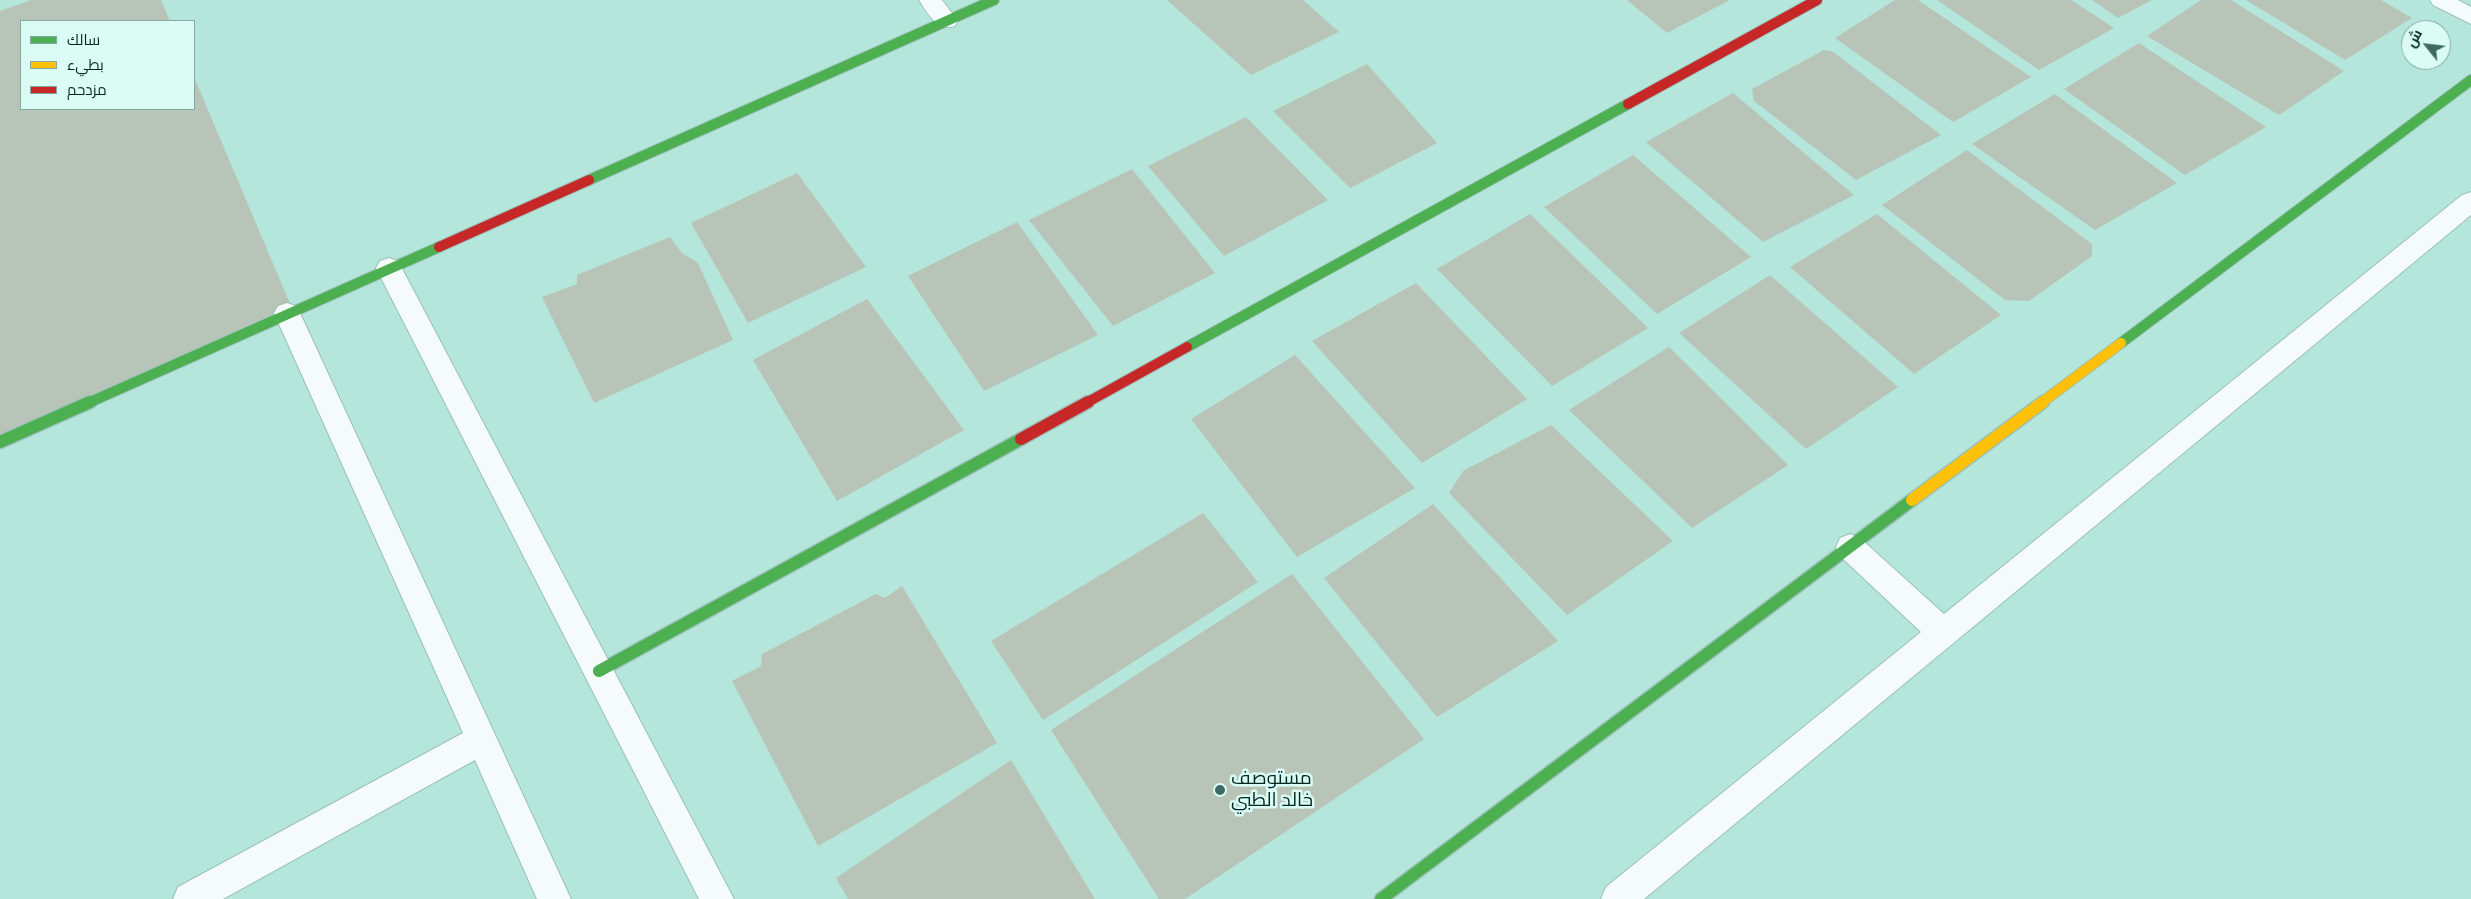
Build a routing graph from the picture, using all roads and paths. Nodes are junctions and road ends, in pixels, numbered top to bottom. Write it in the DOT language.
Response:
graph roads {
  1 [pos="930,0"];
  2 [pos="994,0"];
  3 [pos="1817,0"];
  4 [pos="2441,0"];
  5 [pos="2471,17"];
  6 [pos="947,21"];
  7 [pos="2471,80"];
  8 [pos="2471,201"];
  9 [pos="389,268"];
  10 [pos="287,313"];
  11 [pos="0,442"];
  12 [pos="1850,547"];
  13 [pos="1943,633"];
  14 [pos="599,672"];
  15 [pos="481,740"];
  16 [pos="190,899"];
  17 [pos="554,899"];
  18 [pos="717,899"];
  19 [pos="1381,899"];
  20 [pos="1618,899"];
  1 -- 6 [label="street"];
  2 -- 6 [label="street"];
  3 -- 14 [label="street"];
  4 -- 5 [label="street"];
  6 -- 9 [label="street"];
  7 -- 12 [label="street"];
  8 -- 13 [label="street"];
  9 -- 10 [label="street"];
  9 -- 14 [label="street"];
  10 -- 11 [label="street"];
  10 -- 15 [label="street"];
  12 -- 13 [label="street"];
  12 -- 19 [label="street"];
  13 -- 20 [label="street"];
  14 -- 18 [label="street"];
  15 -- 16 [label="street"];
  15 -- 17 [label="street"];
}
